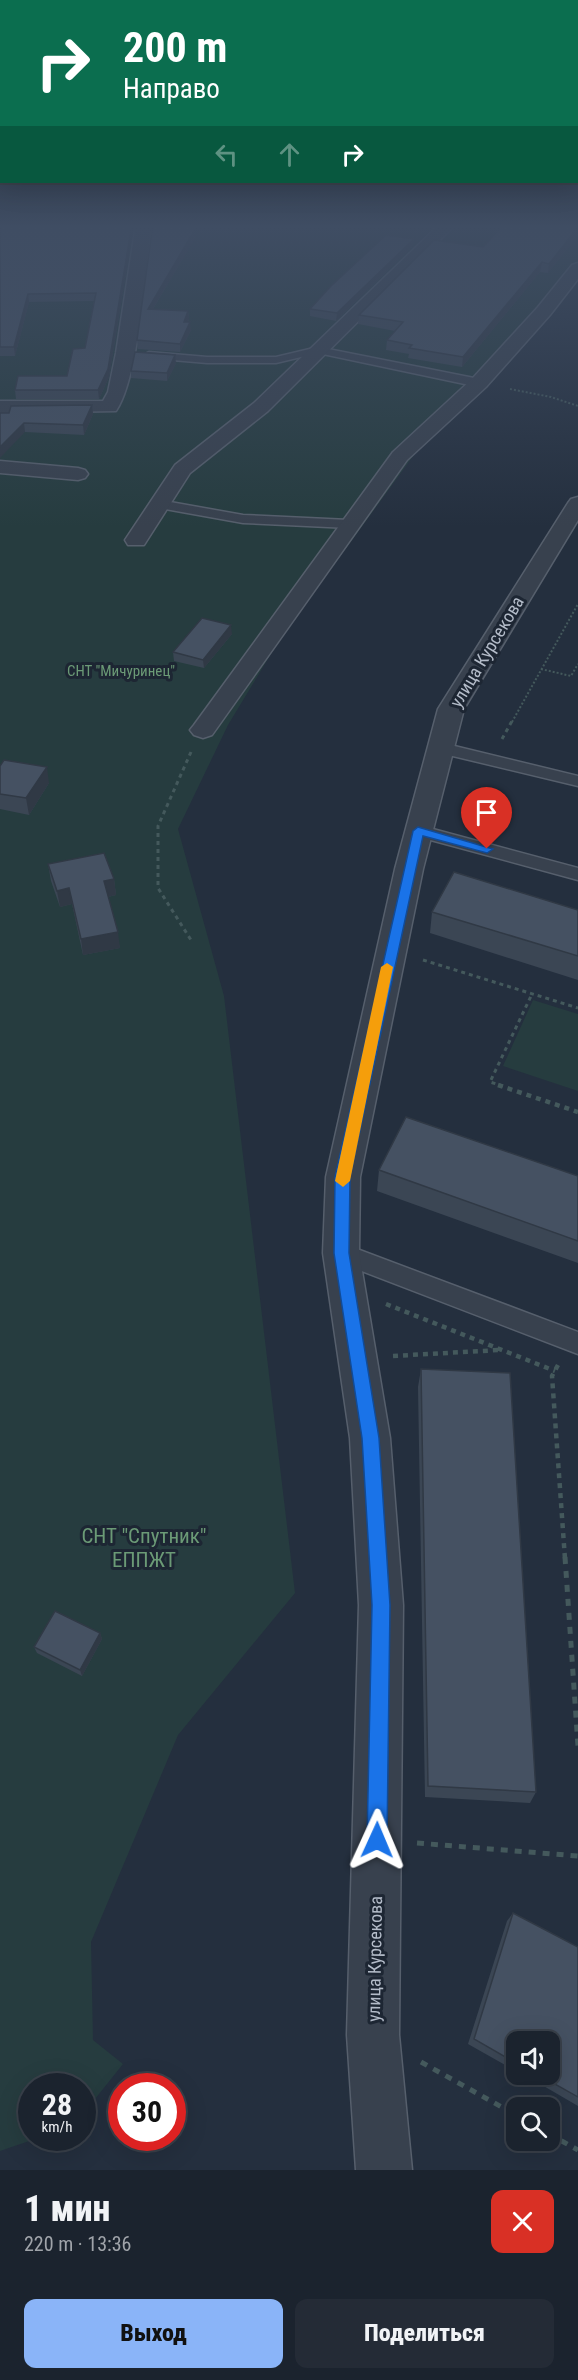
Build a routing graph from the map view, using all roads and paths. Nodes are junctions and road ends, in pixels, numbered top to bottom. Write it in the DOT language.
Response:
graph roads {
  1 [pos="128,325"];
  2 [pos="344,325"];
  3 [pos="531,325"];
  4 [pos="318,350"];
  5 [pos="124,353"];
  6 [pos="479,383"];
  7 [pos="578,406"];
  8 [pos="0,407"];
  9 [pos="0,467"];
  10 [pos="78,474"];
  11 [pos="159,504"];
  12 [pos="578,504"];
  13 [pos="349,524"];
  14 [pos="136,540"];
  15 [pos="578,604"];
  16 [pos="578,664"];
  17 [pos="541,669"];
  18 [pos="203,730"];
  19 [pos="442,748"];
  20 [pos="490,759"];
  21 [pos="578,781"];
  22 [pos="418,831"];
  23 [pos="578,874"];
  24 [pos="191,940"];
  25 [pos="391,950"];
  26 [pos="532,994"];
  27 [pos="578,1008"];
  28 [pos="578,1112"];
  29 [pos="344,1270"];
  30 [pos="575,1342"];
  31 [pos="503,1350"];
  32 [pos="358,1358"];
  33 [pos="555,1371"];
  34 [pos="577,1722"];
  35 [pos="578,1746"];
  36 [pos="377,1840"];
  37 [pos="578,1856"];
  38 [pos="373,2035"];
  39 [pos="506,2109"];
  40 [pos="560,2140"];
  41 [pos="578,2150"];
  42 [pos="384,2170"];
  1 -- 5 [label="street"];
  2 -- 4 [label="street"];
  3 -- 6 [label="street"];
  4 -- 5 [label="lane"];
  4 -- 6 [label="lane"];
  4 -- 11 [label="street"];
  5 -- 8 [label="street"];
  6 -- 7 [label="path"];
  6 -- 13 [label="street"];
  9 -- 10 [label="street"];
  11 -- 13 [label="lane"];
  11 -- 14 [label="street"];
  12 -- 19 [label="street, улица Курсекова"];
  13 -- 18 [label="street"];
  15 -- 17 [label="path"];
  16 -- 17 [label="path"];
  17 -- 20 [label="path"];
  18 -- 24 [label="path"];
  19 -- 20 [label="lane"];
  19 -- 22 [label="street, улица Курсекова"];
  20 -- 21 [label="lane"];
  22 -- 23 [label="lane"];
  22 -- 25 [label="street, улица Курсекова"];
  25 -- 26 [label="path"];
  25 -- 29 [label="street, улица Курсекова"];
  26 -- 27 [label="path"];
  26 -- 28 [label="path"];
  29 -- 30 [label="lane"];
  29 -- 31 [label="path"];
  29 -- 32 [label="street, улица Курсекова"];
  30 -- 33 [label="path"];
  31 -- 32 [label="path"];
  31 -- 33 [label="path"];
  32 -- 36 [label="street, улица Курсекова"];
  33 -- 34 [label="path"];
  34 -- 35 [label="path"];
  36 -- 37 [label="path"];
  36 -- 38 [label="street, улица Курсекова"];
  38 -- 39 [label="path"];
  38 -- 42 [label="street, улица Курсекова"];
  40 -- 41 [label="path"];
}
